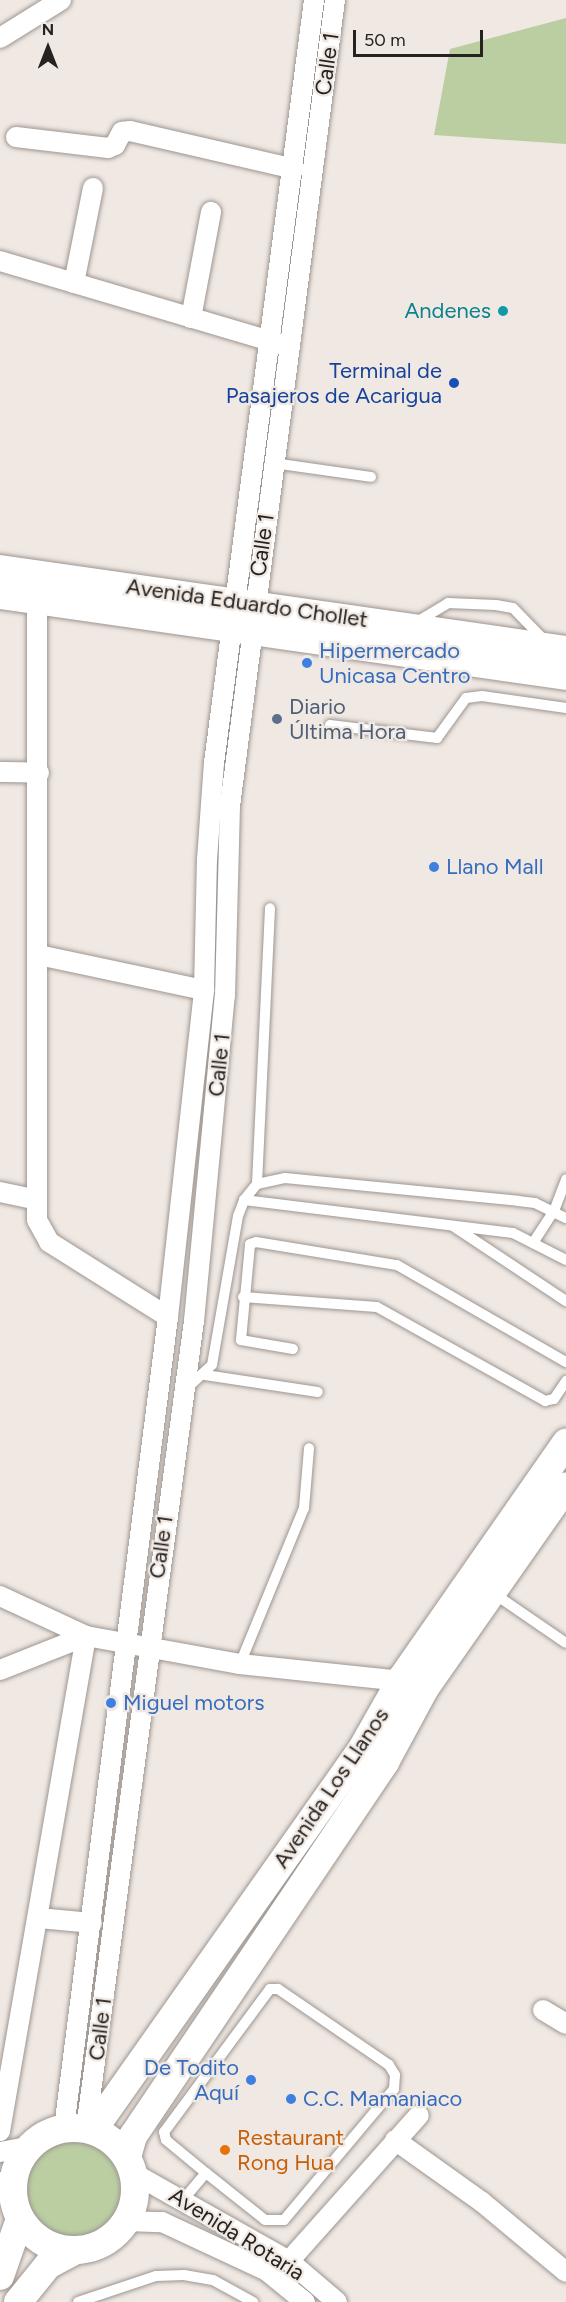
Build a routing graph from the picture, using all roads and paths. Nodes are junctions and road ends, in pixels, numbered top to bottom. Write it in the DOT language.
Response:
graph roads {
  1 [pos="62,0"];
  2 [pos="314,0"];
  3 [pos="335,0"];
  4 [pos="0,38"];
  5 [pos="16,137"];
  6 [pos="294,169"];
  7 [pos="93,188"];
  8 [pos="211,212"];
  9 [pos="0,261"];
  10 [pos="74,283"];
  11 [pos="191,318"];
  12 [pos="279,344"];
  13 [pos="273,463"];
  14 [pos="371,477"];
  15 [pos="0,569"];
  16 [pos="0,595"];
  17 [pos="37,600"];
  18 [pos="242,615"];
  19 [pos="559,649"];
  20 [pos="566,676"];
  21 [pos="566,708"];
  22 [pos="330,725"];
  23 [pos="0,772"];
  24 [pos="39,773"];
  25 [pos="270,908"];
  26 [pos="39,955"];
  27 [pos="204,990"];
  28 [pos="566,1179"];
  29 [pos="257,1184"];
  30 [pos="0,1192"];
  31 [pos="34,1199"];
  32 [pos="244,1200"];
  33 [pos="554,1211"];
  34 [pos="566,1218"];
  35 [pos="451,1224"];
  36 [pos="533,1243"];
  37 [pos="566,1260"];
  38 [pos="243,1297"];
  39 [pos="566,1301"];
  40 [pos="168,1317"];
  41 [pos="293,1349"];
  42 [pos="566,1362"];
  43 [pos="205,1375"];
  44 [pos="566,1381"];
  45 [pos="184,1391"];
  46 [pos="318,1392"];
  47 [pos="566,1443"];
  48 [pos="309,1448"];
  49 [pos="566,1487"];
  50 [pos="492,1592"];
  51 [pos="0,1596"];
  52 [pos="86,1636"];
  53 [pos="566,1643"];
  54 [pos="138,1646"];
  55 [pos="240,1664"];
  56 [pos="0,1670"];
  57 [pos="414,1683"];
  58 [pos="38,1918"];
  59 [pos="92,1923"];
  60 [pos="543,2010"];
  61 [pos="566,2024"];
  62 [pos="419,2115"];
  63 [pos="81,2129"];
  64 [pos="0,2131"];
  65 [pos="395,2140"];
  66 [pos="29,2147"];
  67 [pos="0,2152"];
  68 [pos="130,2165"];
  69 [pos="206,2173"];
  70 [pos="183,2200"];
  71 [pos="11,2201"];
  72 [pos="126,2221"];
  73 [pos="76,2250"];
  74 [pos="289,2260"];
  75 [pos="566,2272"];
  76 [pos="0,2276"];
  77 [pos="18,2302"];
  78 [pos="78,2302"];
  79 [pos="253,2302"];
  80 [pos="305,2302"];
  81 [pos="337,2302"];
  1 -- 4 [label="street"];
  2 -- 6 [label="street, Calle 1"];
  3 -- 12 [label="street, Calle 1"];
  5 -- 6 [label="street"];
  6 -- 12 [label="street, Calle 1"];
  7 -- 10 [label="street"];
  8 -- 11 [label="street"];
  9 -- 10 [label="street"];
  10 -- 11 [label="street"];
  11 -- 12 [label="street"];
  12 -- 13 [label="street, Calle 1"];
  12 -- 18 [label="street, Calle 1"];
  13 -- 14 [label="lane"];
  13 -- 18 [label="street, Calle 1"];
  15 -- 18 [label="street, Avenida Eduardo Chollet"];
  16 -- 17 [label="street, Avenida Eduardo Chollet"];
  17 -- 18 [label="street, Avenida Eduardo Chollet"];
  17 -- 24 [label="street"];
  18 -- 19 [label="street, Avenida Eduardo Chollet"];
  18 -- 20 [label="street, Avenida Eduardo Chollet"];
  18 -- 27 [label="street, Calle 1"];
  18 -- 45 [label="street, Calle 1"];
  21 -- 22 [label="lane"];
  23 -- 24 [label="street"];
  24 -- 26 [label="street"];
  25 -- 29 [label="lane"];
  26 -- 27 [label="street"];
  26 -- 31 [label="street"];
  27 -- 40 [label="street, Calle 1"];
  28 -- 33 [label="lane"];
  29 -- 32 [label="lane"];
  29 -- 33 [label="lane"];
  30 -- 31 [label="street"];
  31 -- 40 [label="street"];
  32 -- 35 [label="lane"];
  32 -- 43 [label="lane"];
  33 -- 34 [label="lane"];
  33 -- 36 [label="lane"];
  35 -- 36 [label="lane"];
  35 -- 39 [label="lane"];
  36 -- 37 [label="lane"];
  38 -- 41 [label="lane"];
  38 -- 42 [label="lane"];
  38 -- 44 [label="lane"];
  40 -- 54 [label="street, Calle 1"];
  43 -- 45 [label="lane"];
  43 -- 46 [label="lane"];
  45 -- 54 [label="street, Calle 1"];
  47 -- 57 [label="street, Avenida Los Llanos"];
  48 -- 55 [label="lane"];
  49 -- 50 [label="street, Avenida Los Llanos"];
  50 -- 53 [label="lane"];
  50 -- 57 [label="street, Avenida Los Llanos"];
  51 -- 52 [label="street"];
  52 -- 54 [label="street"];
  52 -- 56 [label="street"];
  52 -- 58 [label="street"];
  54 -- 55 [label="street"];
  54 -- 59 [label="street, Calle 1"];
  54 -- 63 [label="street, Calle 1"];
  55 -- 57 [label="street"];
  57 -- 63 [label="street, Avenida Los Llanos"];
  57 -- 68 [label="street, Avenida Los Llanos"];
  58 -- 59 [label="street"];
  58 -- 64 [label="street"];
  59 -- 63 [label="street, Calle 1"];
  60 -- 61 [label="street"];
  62 -- 65 [label="street"];
  63 -- 66 [label="street"];
  63 -- 68 [label="street"];
  65 -- 74 [label="street"];
  65 -- 75 [label="street"];
  66 -- 67 [label="street"];
  66 -- 71 [label="street"];
  68 -- 70 [label="street, Avenida Rotaria"];
  68 -- 72 [label="street"];
  69 -- 69 [label="lane"];
  69 -- 70 [label="lane"];
  70 -- 74 [label="street, Avenida Rotaria"];
  71 -- 73 [label="street"];
  71 -- 76 [label="street"];
  72 -- 73 [label="street"];
  72 -- 80 [label="street, Avenida Rotaria"];
  73 -- 77 [label="street"];
  74 -- 81 [label="street, Avenida Rotaria"];
  78 -- 79 [label="lane"];
}
